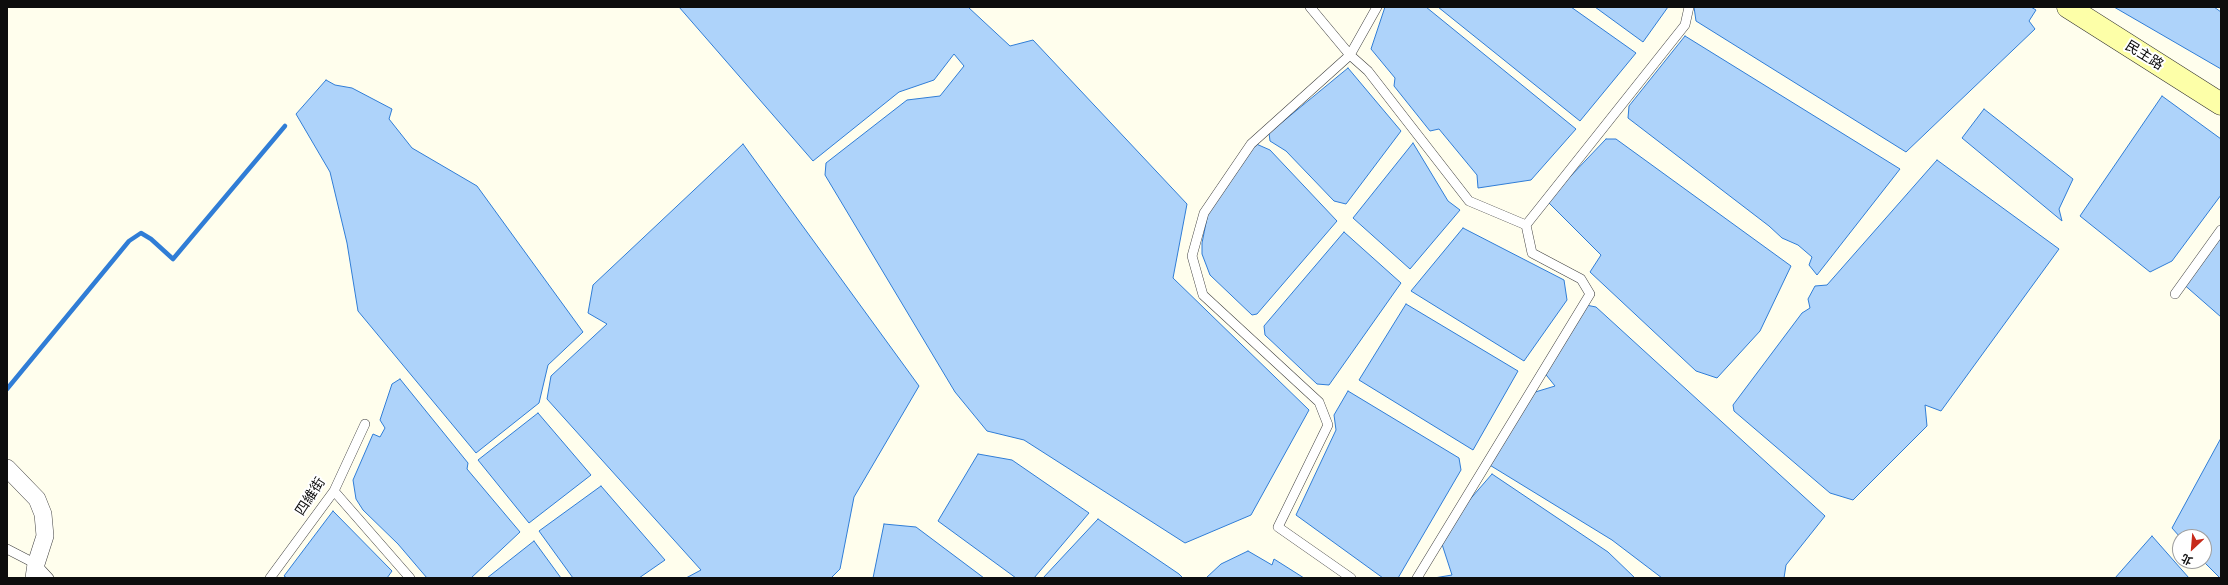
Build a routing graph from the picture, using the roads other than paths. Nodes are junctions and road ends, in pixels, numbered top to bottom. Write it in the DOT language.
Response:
graph roads {
  1 [pos="1310,7"];
  2 [pos="1378,7"];
  3 [pos="1689,7"];
  4 [pos="2068,7"];
  5 [pos="1350,55"];
  6 [pos="2221,104"];
  7 [pos="1526,225"];
  8 [pos="2221,230"];
  9 [pos="2176,294"];
  10 [pos="365,424"];
  11 [pos="7,468"];
  12 [pos="334,491"];
  13 [pos="7,549"];
  14 [pos="35,571"];
  15 [pos="49,578"];
  16 [pos="270,578"];
  17 [pos="410,578"];
  18 [pos="1351,578"];
  19 [pos="1417,578"];
  1 -- 5 [label="lane"];
  2 -- 5 [label="lane"];
  3 -- 7 [label="lane"];
  4 -- 6 [label="street, 民主路"];
  5 -- 7 [label="lane"];
  5 -- 18 [label="lane"];
  7 -- 19 [label="lane"];
  8 -- 9 [label="lane"];
  10 -- 12 [label="lane, 四維街"];
  11 -- 14 [label="street"];
  12 -- 16 [label="lane, 四維街"];
  12 -- 17 [label="lane"];
  13 -- 14 [label="lane"];
  14 -- 15 [label="lane"];
}
